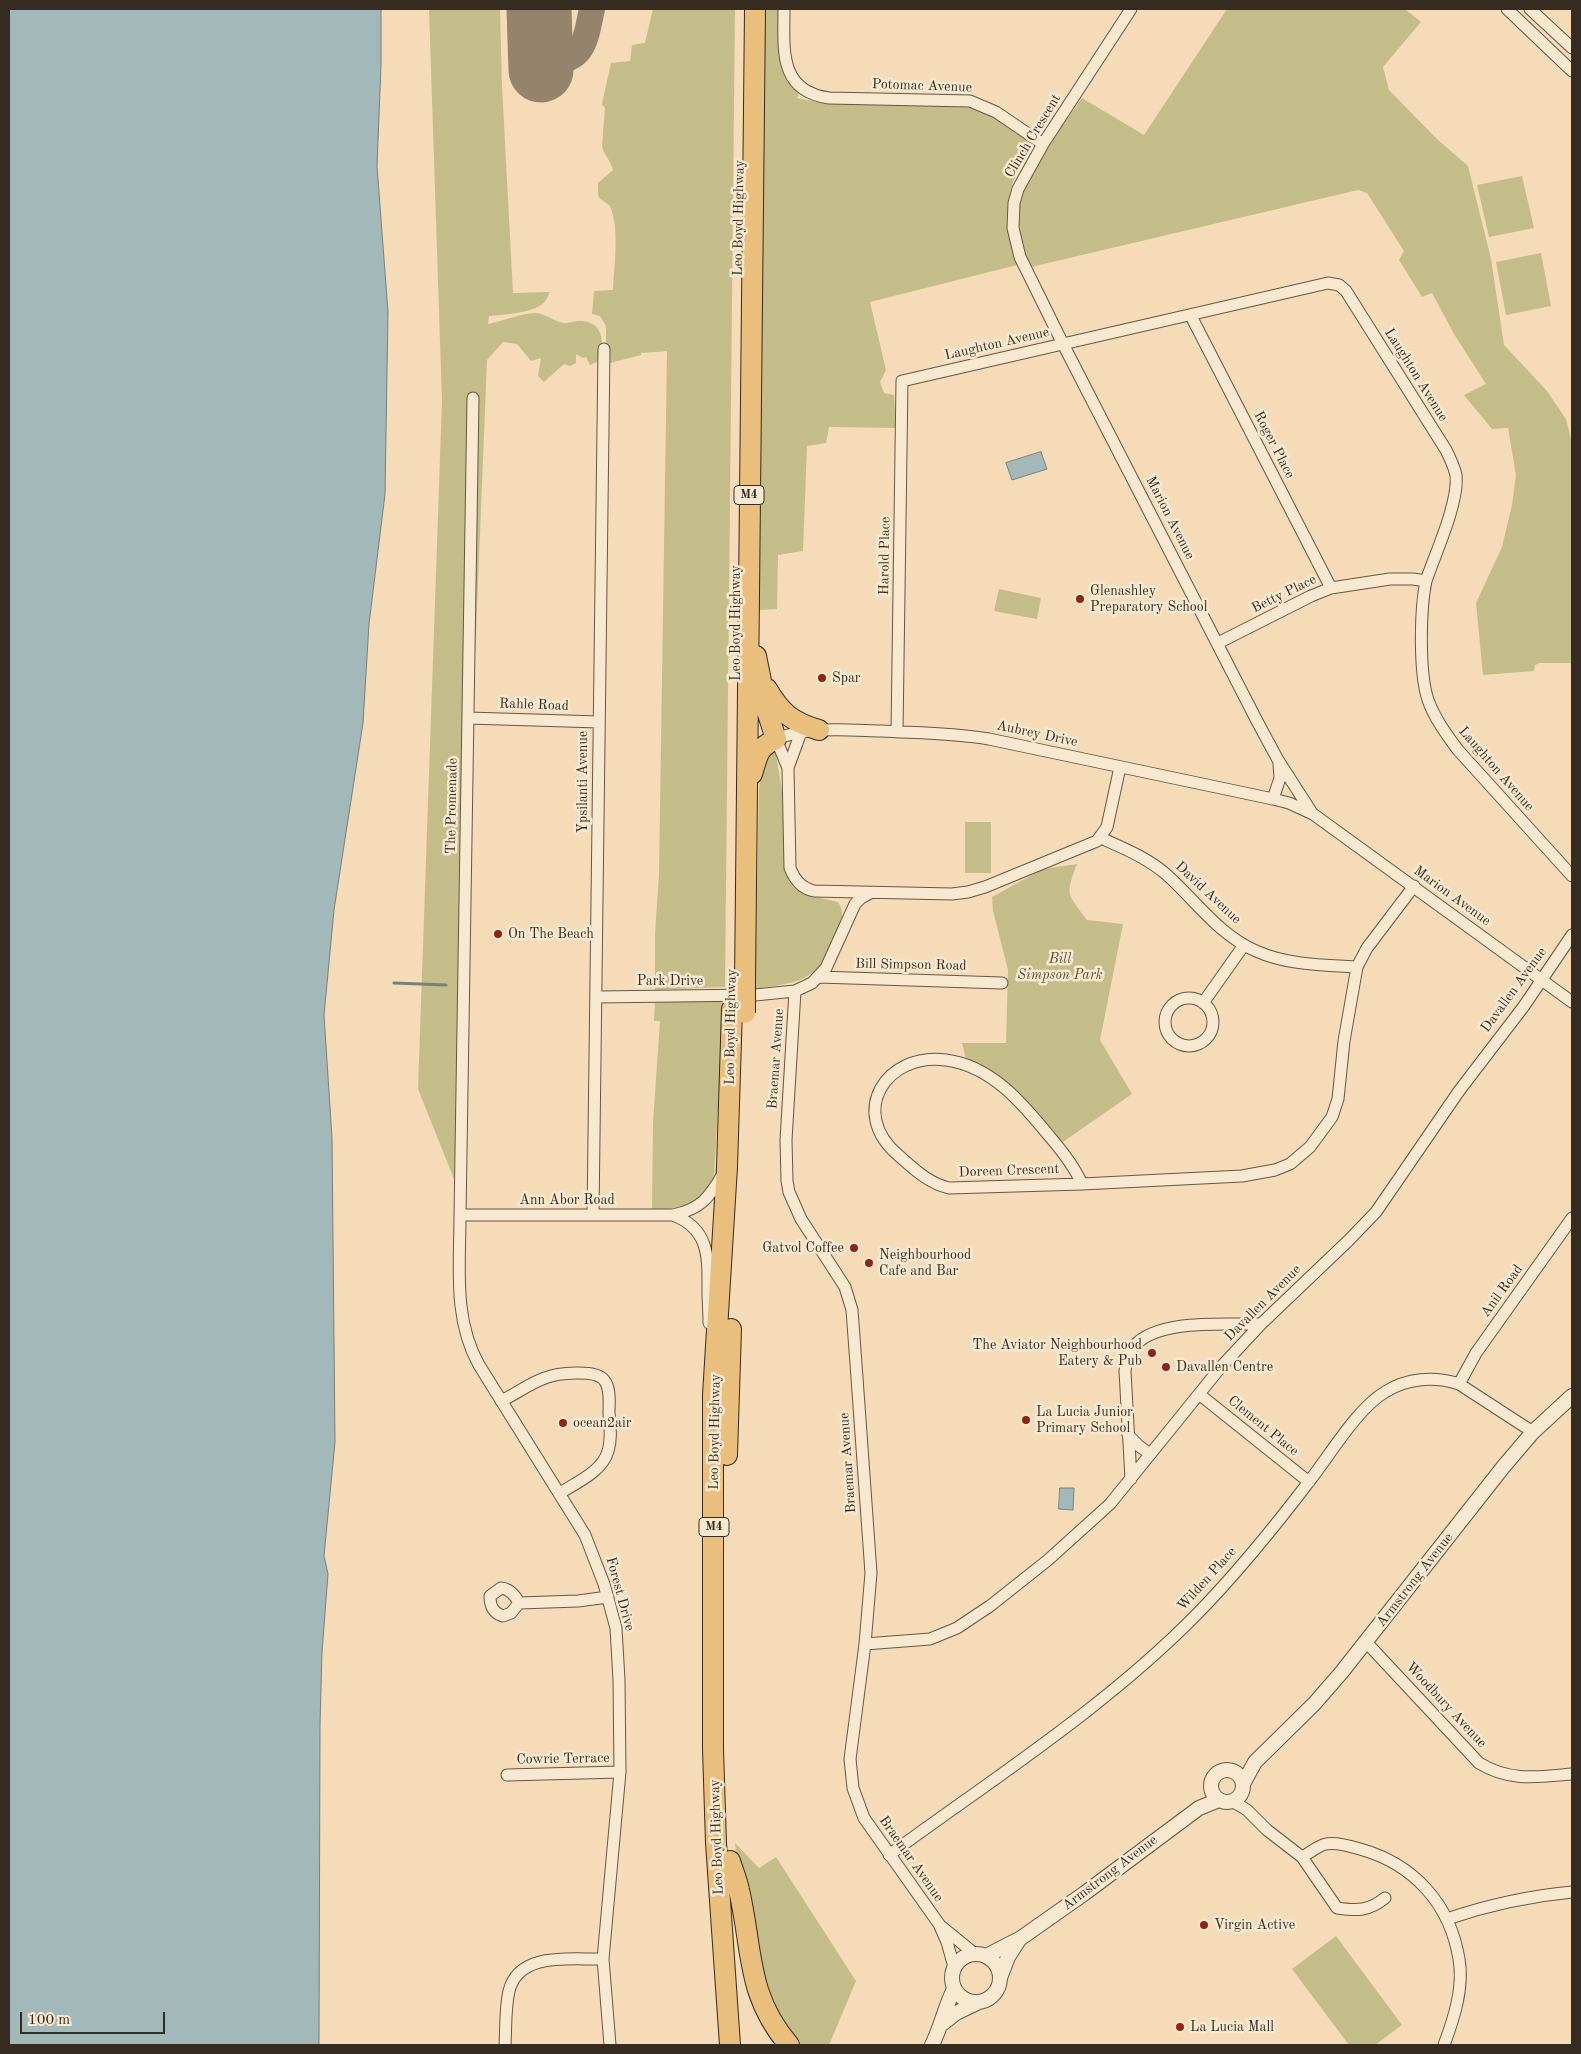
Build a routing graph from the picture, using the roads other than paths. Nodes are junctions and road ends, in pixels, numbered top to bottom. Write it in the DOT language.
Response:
graph roads {
  1 [pos="742,9"];
  2 [pos="755,9"];
  3 [pos="784,9"];
  4 [pos="1132,9"];
  5 [pos="1507,9"];
  6 [pos="1530,9"];
  7 [pos="1572,48"];
  8 [pos="1572,71"];
  9 [pos="1043,144"];
  10 [pos="1191,316"];
  11 [pos="1063,344"];
  12 [pos="604,350"];
  13 [pos="902,381"];
  14 [pos="473,398"];
  15 [pos="1426,581"];
  16 [pos="748,587"];
  17 [pos="1331,588"];
  18 [pos="1218,643"];
  19 [pos="757,661"];
  20 [pos="468,718"];
  21 [pos="599,722"];
  22 [pos="810,731"];
  23 [pos="898,732"];
  24 [pos="776,739"];
  25 [pos="1278,760"];
  26 [pos="1120,767"];
  27 [pos="788,768"];
  28 [pos="747,793"];
  29 [pos="1273,799"];
  30 [pos="1289,803"];
  31 [pos="1313,814"];
  32 [pos="1101,838"];
  33 [pos="1572,876"];
  34 [pos="1414,886"];
  35 [pos="832,891"];
  36 [pos="872,893"];
  37 [pos="850,915"];
  38 [pos="1572,935"];
  39 [pos="1244,945"];
  40 [pos="1357,967"];
  41 [pos="819,977"];
  42 [pos="1540,980"];
  43 [pos="739,982"];
  44 [pos="1002,983"];
  45 [pos="796,991"];
  46 [pos="597,997"];
  47 [pos="1572,1002"];
  48 [pos="1203,1003"];
  49 [pos="738,1011"];
  50 [pos="727,1167"];
  51 [pos="1082,1184"];
  52 [pos="593,1214"];
  53 [pos="460,1215"];
  54 [pos="673,1216"];
  55 [pos="1572,1218"];
  56 [pos="1261,1324"];
  57 [pos="1459,1384"];
  58 [pos="1199,1394"];
  59 [pos="714,1395"];
  60 [pos="1572,1396"];
  61 [pos="502,1401"];
  62 [pos="1533,1432"];
  63 [pos="1128,1435"];
  64 [pos="1150,1454"];
  65 [pos="1131,1479"];
  66 [pos="1309,1482"];
  67 [pos="560,1493"];
  68 [pos="608,1597"];
  69 [pos="519,1603"];
  70 [pos="1366,1642"];
  71 [pos="865,1644"];
  72 [pos="1255,1762"];
  73 [pos="1231,1770"];
  74 [pos="620,1772"];
  75 [pos="1572,1774"];
  76 [pos="506,1775"];
  77 [pos="1229,1793"];
  78 [pos="890,1855"];
  79 [pos="1302,1857"];
  80 [pos="730,1861"];
  81 [pos="1572,1892"];
  82 [pos="1385,1898"];
  83 [pos="1447,1919"];
  84 [pos="939,1924"];
  85 [pos="1021,1938"];
  86 [pos="980,1955"];
  87 [pos="603,1959"];
  88 [pos="954,1967"];
  89 [pos="1000,1978"];
  90 [pos="954,1988"];
  91 [pos="977,2003"];
  92 [pos="942,2024"];
  93 [pos="505,2045"];
  94 [pos="610,2045"];
  95 [pos="730,2045"];
  96 [pos="742,2045"];
  97 [pos="789,2045"];
  98 [pos="932,2045"];
  99 [pos="1444,2045"];
  1 -- 43 [label="highway, Leo Boyd Highway / M4"];
  2 -- 16 [label="highway, Leo Boyd Highway / M4"];
  3 -- 9 [label="street, Potomac Avenue"];
  4 -- 9 [label="street, Clinch Crescent"];
  5 -- 8 [label="street"];
  6 -- 7 [label="street"];
  9 -- 11 [label="street, Clinch Crescent"];
  10 -- 11 [label="street, Laughton Avenue"];
  10 -- 15 [label="street, Laughton Avenue"];
  10 -- 17 [label="street, Roger Place"];
  11 -- 13 [label="street, Laughton Avenue"];
  11 -- 18 [label="street, Marion Avenue"];
  12 -- 21 [label="street, Ypsilanti Avenue"];
  13 -- 23 [label="street, Harold Place"];
  14 -- 20 [label="street, The Promenade"];
  15 -- 17 [label="street, Betty Place"];
  15 -- 33 [label="street, Laughton Avenue"];
  16 -- 19 [label="highway"];
  16 -- 28 [label="highway, Leo Boyd Highway / M4"];
  17 -- 18 [label="street, Betty Place"];
  18 -- 25 [label="street, Marion Avenue"];
  19 -- 22 [label="highway"];
  19 -- 24 [label="highway"];
  20 -- 21 [label="street, Rahle Road"];
  20 -- 53 [label="street, The Promenade"];
  21 -- 46 [label="street, Ypsilanti Avenue"];
  22 -- 23 [label="street, Aubrey Drive"];
  22 -- 24 [label="street, Aubrey Drive"];
  22 -- 27 [label="street"];
  23 -- 26 [label="street, Aubrey Drive"];
  24 -- 27 [label="street"];
  24 -- 28 [label="highway"];
  25 -- 29 [label="street, Marion Avenue"];
  25 -- 31 [label="street, Marion Avenue"];
  26 -- 29 [label="street, Aubrey Drive"];
  26 -- 32 [label="street"];
  27 -- 35 [label="street"];
  28 -- 43 [label="highway, Leo Boyd Highway / M4"];
  29 -- 30 [label="street, Aubrey Drive"];
  30 -- 31 [label="street, Marion Avenue"];
  31 -- 34 [label="street, Marion Avenue"];
  32 -- 36 [label="street"];
  32 -- 39 [label="street, David Avenue"];
  34 -- 40 [label="street, Doreen Crescent"];
  34 -- 42 [label="street, Marion Avenue"];
  35 -- 36 [label="street"];
  35 -- 37 [label="street"];
  36 -- 37 [label="street, Park Drive"];
  37 -- 41 [label="street, Park Drive"];
  38 -- 42 [label="street, Davallen Avenue"];
  39 -- 40 [label="street, David Avenue"];
  39 -- 48 [label="street"];
  40 -- 51 [label="street, Doreen Crescent"];
  41 -- 44 [label="street, Bill Simpson Road"];
  41 -- 45 [label="street, Park Drive"];
  42 -- 47 [label="street, Marion Avenue"];
  42 -- 56 [label="street, Davallen Avenue"];
  43 -- 49 [label="highway, Leo Boyd Highway / M4"];
  45 -- 46 [label="street, Park Drive"];
  45 -- 71 [label="street, Braemar Avenue"];
  46 -- 52 [label="street, Ypsilanti Avenue"];
  48 -- 48 [label="street"];
  49 -- 50 [label="highway, Leo Boyd Highway / M4"];
  49 -- 80 [label="highway, Leo Boyd Highway / M4"];
  50 -- 54 [label="street, Ann Abor Road"];
  50 -- 59 [label="highway, Leo Boyd Highway / M4"];
  51 -- 51 [label="street, Doreen Crescent"];
  52 -- 53 [label="street, Ann Abor Road"];
  52 -- 54 [label="street, Ann Abor Road"];
  53 -- 61 [label="street, Forest Drive"];
  54 -- 59 [label="street, Ann Abor Road"];
  55 -- 57 [label="street, Anil Road"];
  56 -- 58 [label="street, Davallen Avenue"];
  56 -- 63 [label="street"];
  57 -- 62 [label="street, Wilden Place"];
  57 -- 66 [label="street, Wilden Place"];
  58 -- 64 [label="street, Davallen Avenue"];
  58 -- 66 [label="street, Clement Place"];
  59 -- 95 [label="highway, Leo Boyd Highway / M4"];
  60 -- 62 [label="street, Armstrong Avenue"];
  61 -- 67 [label="street, Forest Drive"];
  61 -- 67 [label="street"];
  62 -- 70 [label="street, Armstrong Avenue"];
  63 -- 64 [label="street"];
  63 -- 65 [label="street"];
  64 -- 65 [label="street, Davallen Avenue"];
  65 -- 71 [label="street, Davallen Avenue"];
  66 -- 78 [label="street, Wilden Place"];
  67 -- 68 [label="street, Forest Drive"];
  68 -- 69 [label="street"];
  68 -- 74 [label="street, Forest Drive"];
  70 -- 72 [label="street, Armstrong Avenue"];
  70 -- 75 [label="street, Woodbury Avenue"];
  71 -- 78 [label="street, Braemar Avenue"];
  72 -- 73 [label="street, Armstrong Avenue"];
  72 -- 77 [label="street, Armstrong Avenue"];
  73 -- 77 [label="street"];
  73 -- 77 [label="street, Armstrong Avenue"];
  74 -- 76 [label="street, Cowrie Terrace"];
  74 -- 87 [label="street, Forest Drive"];
  77 -- 79 [label="street"];
  77 -- 85 [label="street, Armstrong Avenue"];
  78 -- 84 [label="street, Braemar Avenue"];
  79 -- 82 [label="street"];
  79 -- 83 [label="street"];
  80 -- 96 [label="highway, Leo Boyd Highway / M4"];
  80 -- 97 [label="highway"];
  81 -- 83 [label="street"];
  83 -- 99 [label="street"];
  84 -- 86 [label="street, Braemar Avenue"];
  84 -- 88 [label="street, Braemar Avenue"];
  85 -- 86 [label="street, Armstrong Avenue"];
  85 -- 89 [label="street, Armstrong Avenue"];
  86 -- 88 [label="street"];
  86 -- 89 [label="street"];
  87 -- 93 [label="street"];
  87 -- 94 [label="street, Forest Drive"];
  88 -- 90 [label="street"];
  89 -- 91 [label="street"];
  90 -- 91 [label="street"];
  90 -- 92 [label="street"];
  91 -- 92 [label="street"];
  92 -- 98 [label="street"];
}
